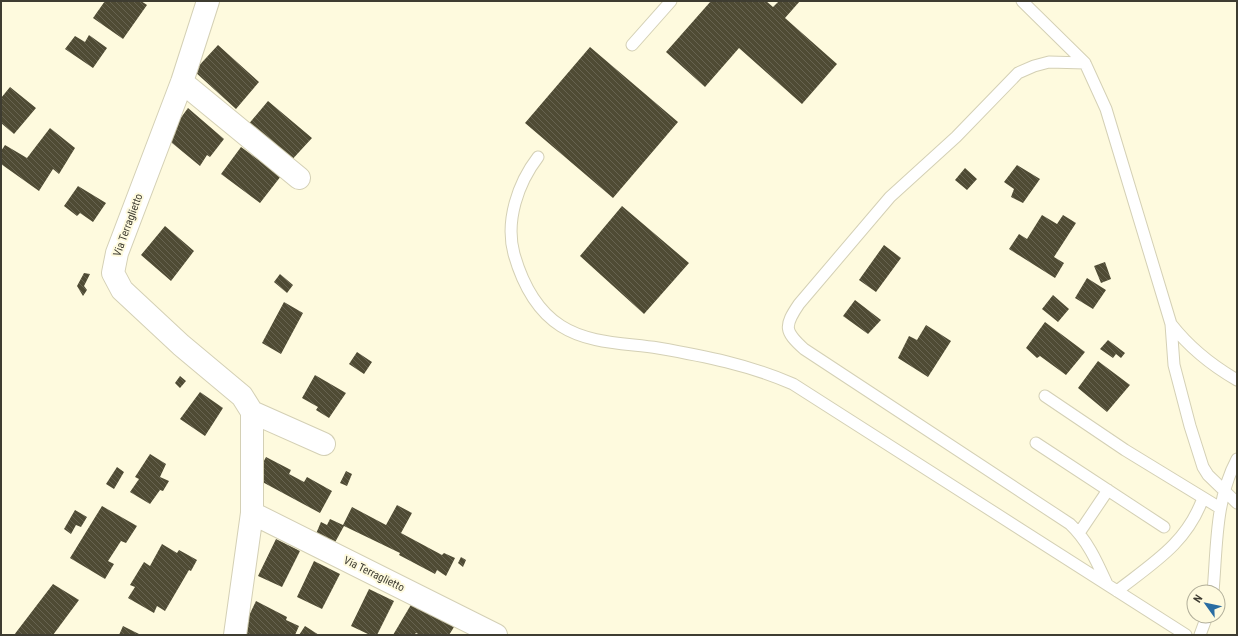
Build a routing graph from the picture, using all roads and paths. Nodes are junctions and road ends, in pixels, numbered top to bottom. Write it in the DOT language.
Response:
graph roads {
  1 [pos="208,1"];
  2 [pos="671,1"];
  3 [pos="1022,1"];
  4 [pos="632,45"];
  5 [pos="1086,63"];
  6 [pos="182,82"];
  7 [pos="538,157"];
  8 [pos="299,178"];
  9 [pos="1171,324"];
  10 [pos="1237,380"];
  11 [pos="1045,396"];
  12 [pos="252,412"];
  13 [pos="1036,443"];
  14 [pos="324,444"];
  15 [pos="1237,459"];
  16 [pos="1108,490"];
  17 [pos="1224,490"];
  18 [pos="1203,498"];
  19 [pos="1237,503"];
  20 [pos="1220,508"];
  21 [pos="252,513"];
  22 [pos="1164,527"];
  23 [pos="1080,533"];
  24 [pos="1107,584"];
  25 [pos="1214,584"];
  26 [pos="1117,591"];
  27 [pos="1204,624"];
  28 [pos="235,635"];
  29 [pos="496,635"];
  30 [pos="1186,635"];
  31 [pos="1200,635"];
  1 -- 6 [label="street, Via Terraglietto"];
  2 -- 4 [label="lane"];
  3 -- 5 [label="lane"];
  5 -- 9 [label="lane"];
  5 -- 23 [label="lane"];
  6 -- 8 [label="street"];
  6 -- 12 [label="street, Via Terraglietto"];
  7 -- 24 [label="lane"];
  9 -- 10 [label="lane"];
  9 -- 17 [label="lane"];
  11 -- 18 [label="lane"];
  12 -- 14 [label="street"];
  12 -- 21 [label="street"];
  13 -- 16 [label="lane"];
  15 -- 17 [label="lane"];
  16 -- 22 [label="lane"];
  16 -- 23 [label="lane"];
  17 -- 19 [label="lane"];
  17 -- 20 [label="lane"];
  18 -- 20 [label="lane"];
  18 -- 26 [label="lane"];
  20 -- 25 [label="lane"];
  21 -- 28 [label="street"];
  21 -- 29 [label="street, Via Terraglietto"];
  23 -- 24 [label="lane"];
  24 -- 26 [label="lane"];
  26 -- 30 [label="lane"];
  27 -- 31 [label="lane"];
}
